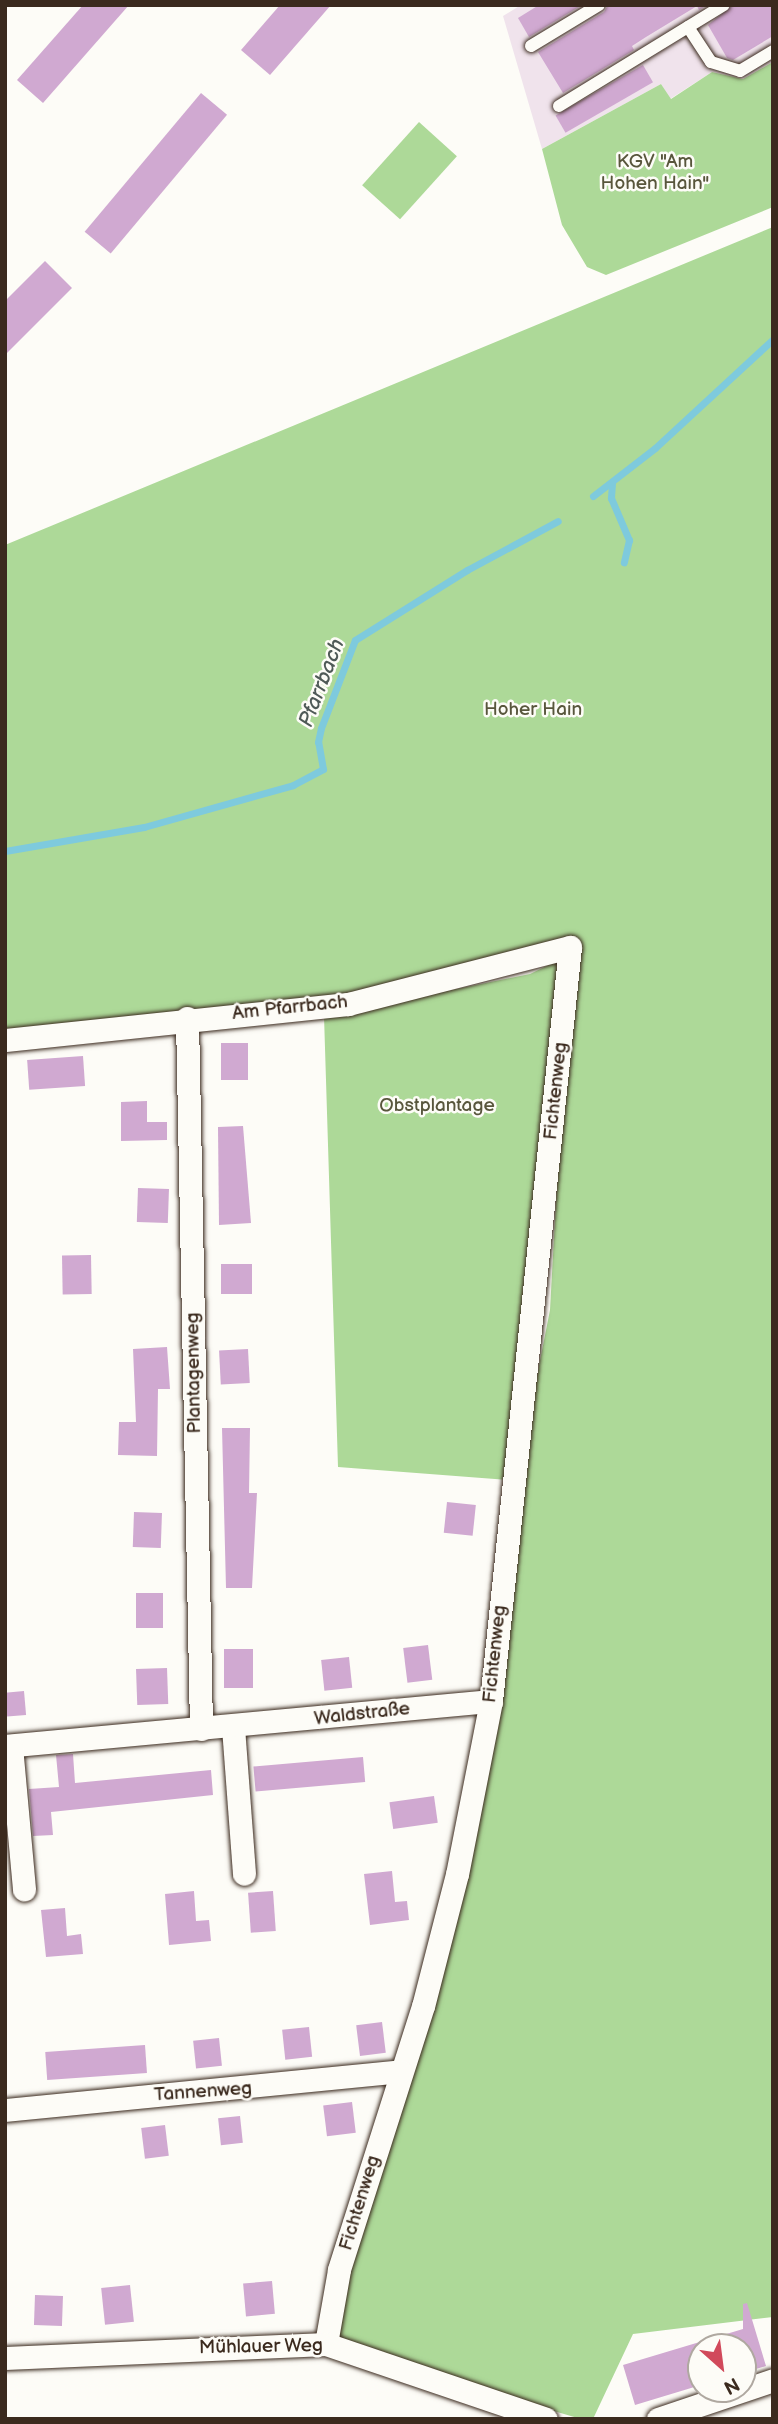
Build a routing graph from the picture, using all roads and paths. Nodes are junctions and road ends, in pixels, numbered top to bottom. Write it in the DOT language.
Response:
graph roads {
  1 [pos="599,5"];
  2 [pos="723,5"];
  3 [pos="688,27"];
  4 [pos="531,46"];
  5 [pos="773,51"];
  6 [pos="559,106"];
  7 [pos="570,947"];
  8 [pos="187,1018"];
  9 [pos="5,1040"];
  10 [pos="491,1701"];
  11 [pos="233,1727"];
  12 [pos="201,1729"];
  13 [pos="8,1746"];
  14 [pos="244,1874"];
  15 [pos="24,1889"];
  16 [pos="400,2071"];
  17 [pos="5,2110"];
  18 [pos="326,2344"];
  19 [pos="5,2358"];
  20 [pos="773,2379"];
  21 [pos="546,2419"];
  22 [pos="658,2419"];
  1 -- 4 [label="lane"];
  2 -- 3 [label="lane"];
  3 -- 5 [label="lane"];
  3 -- 6 [label="lane"];
  7 -- 8 [label="street, Am Pfarrbach"];
  7 -- 10 [label="street, Fichtenweg"];
  8 -- 9 [label="street, Am Pfarrbach"];
  8 -- 12 [label="street, Plantagenweg"];
  10 -- 11 [label="street, Waldstraße"];
  10 -- 16 [label="street, Fichtenweg"];
  11 -- 12 [label="street, Waldstraße"];
  11 -- 14 [label="street"];
  12 -- 13 [label="street, Waldstraße"];
  13 -- 15 [label="street, Waldstraße"];
  16 -- 17 [label="street, Tannenweg"];
  16 -- 18 [label="street, Fichtenweg"];
  18 -- 19 [label="street, Mühlauer Weg"];
  18 -- 21 [label="street, Mühlauer Weg"];
  20 -- 22 [label="street"];
}
